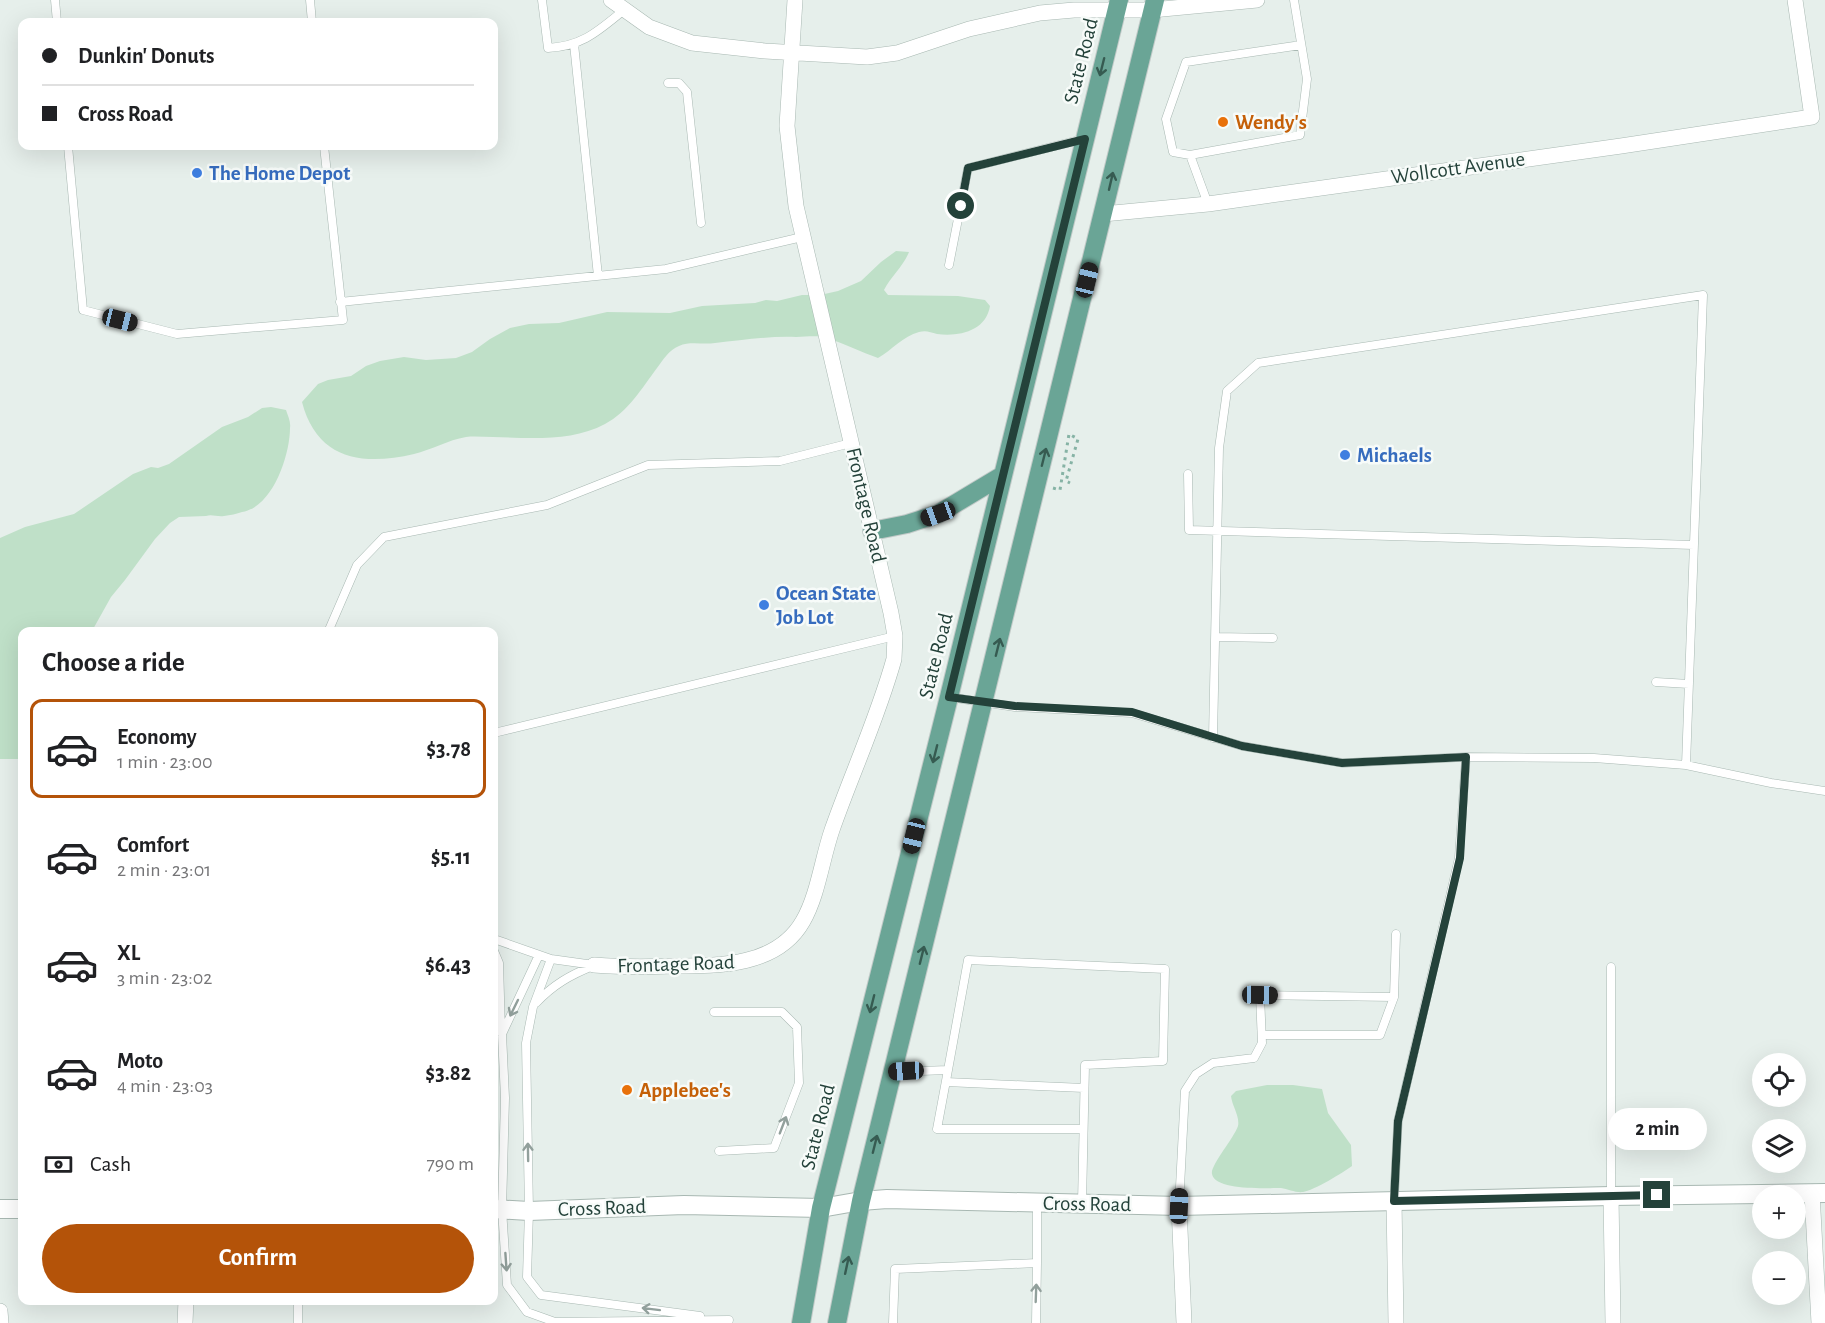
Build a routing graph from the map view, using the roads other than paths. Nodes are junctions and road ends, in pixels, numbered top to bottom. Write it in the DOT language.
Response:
graph roads {
  1 [pos="55,0"];
  2 [pos="310,0"];
  3 [pos="542,0"];
  4 [pos="611,0"];
  5 [pos="795,0"];
  6 [pos="1257,0"];
  7 [pos="1294,0"];
  8 [pos="1795,0"];
  9 [pos="1117,5"];
  10 [pos="1153,5"];
  11 [pos="624,10"];
  12 [pos="57,18"];
  13 [pos="312,18"];
  14 [pos="574,44"];
  15 [pos="1301,45"];
  16 [pos="791,52"];
  17 [pos="668,83"];
  18 [pos="1085,139"];
  19 [pos="68,150"];
  20 [pos="324,150"];
  21 [pos="1190,156"];
  22 [pos="1208,204"];
  23 [pos="1103,214"];
  24 [pos="701,223"];
  25 [pos="802,237"];
  26 [pos="950,264"];
  27 [pos="598,276"];
  28 [pos="340,302"];
  29 [pos="851,443"];
  30 [pos="1188,474"];
  31 [pos="1003,475"];
  32 [pos="872,531"];
  33 [pos="1218,531"];
  34 [pos="1694,545"];
  35 [pos="330,627"];
  36 [pos="895,636"];
  37 [pos="1216,637"];
  38 [pos="1273,638"];
  39 [pos="1656,682"];
  40 [pos="1689,684"];
  41 [pos="949,697"];
  42 [pos="984,704"];
  43 [pos="498,732"];
  44 [pos="1213,738"];
  45 [pos="1466,757"];
  46 [pos="1686,765"];
  47 [pos="1825,791"];
  48 [pos="1396,934"];
  49 [pos="498,940"];
  50 [pos="539,955"];
  51 [pos="551,959"];
  52 [pos="498,961"];
  53 [pos="594,966"];
  54 [pos="1611,967"];
  55 [pos="1394,997"];
  56 [pos="533,1006"];
  57 [pos="714,1012"];
  58 [pos="501,1034"];
  59 [pos="1262,1035"];
  60 [pos="948,1070"];
  61 [pos="893,1072"];
  62 [pos="946,1082"];
  63 [pos="1084,1088"];
  64 [pos="1083,1129"];
  65 [pos="719,1151"];
  66 [pos="1819,1193"];
  67 [pos="1611,1196"];
  68 [pos="861,1201"];
  69 [pos="1394,1201"];
  70 [pos="1037,1203"];
  71 [pos="1082,1204"];
  72 [pos="1179,1206"];
  73 [pos="821,1208"];
  74 [pos="0,1209"];
  75 [pos="18,1209"];
  76 [pos="498,1209"];
  77 [pos="530,1211"];
  78 [pos="1037,1263"];
  79 [pos="186,1305"];
  80 [pos="298,1305"];
  81 [pos="0,1311"];
  82 [pos="730,1321"];
  83 [pos="2,1323"];
  84 [pos="185,1323"];
  85 [pos="298,1323"];
  86 [pos="801,1323"];
  87 [pos="837,1323"];
  88 [pos="893,1323"];
  89 [pos="1035,1323"];
  90 [pos="1184,1323"];
  91 [pos="1396,1323"];
  92 [pos="1613,1323"];
  93 [pos="1819,1323"];
  1 -- 12 [label="lane"];
  2 -- 13 [label="lane"];
  3 -- 14 [label="lane"];
  4 -- 11 [label="street"];
  5 -- 16 [label="street, Frontage Road"];
  6 -- 10 [label="street"];
  7 -- 15 [label="lane"];
  8 -- 22 [label="street, Wollcott Avenue"];
  9 -- 10 [label="street"];
  9 -- 16 [label="street"];
  9 -- 18 [label="main road, State Road, one-way"];
  23 -- 10 [label="main road, one-way"];
  11 -- 14 [label="lane"];
  11 -- 16 [label="street"];
  14 -- 27 [label="lane"];
  15 -- 21 [label="lane"];
  15 -- 21 [label="lane"];
  16 -- 25 [label="street, Frontage Road"];
  17 -- 24 [label="lane"];
  18 -- 26 [label="lane"];
  18 -- 31 [label="main road, State Road"];
  19 -- 28 [label="lane"];
  20 -- 28 [label="lane"];
  21 -- 22 [label="lane"];
  22 -- 23 [label="street, Wollcott Avenue"];
  42 -- 23 [label="main road, one-way"];
  25 -- 27 [label="lane"];
  25 -- 29 [label="street, Frontage Road"];
  27 -- 28 [label="lane"];
  29 -- 32 [label="street, Frontage Road"];
  29 -- 35 [label="lane"];
  30 -- 33 [label="lane"];
  31 -- 32 [label="main road"];
  31 -- 41 [label="main road, State Road"];
  32 -- 36 [label="street, Frontage Road"];
  33 -- 34 [label="lane"];
  33 -- 34 [label="lane"];
  33 -- 37 [label="lane"];
  34 -- 40 [label="lane"];
  36 -- 43 [label="lane"];
  36 -- 53 [label="street, Frontage Road"];
  37 -- 38 [label="lane"];
  37 -- 44 [label="lane"];
  39 -- 40 [label="lane"];
  40 -- 46 [label="lane"];
  41 -- 42 [label="lane"];
  41 -- 73 [label="main road, State Road, one-way"];
  42 -- 44 [label="lane"];
  61 -- 42 [label="main road, one-way"];
  44 -- 45 [label="lane"];
  45 -- 46 [label="lane"];
  45 -- 69 [label="lane"];
  46 -- 47 [label="lane"];
  48 -- 55 [label="lane"];
  49 -- 50 [label="lane"];
  50 -- 51 [label="lane"];
  50 -- 58 [label="lane, one-way"];
  51 -- 53 [label="lane"];
  51 -- 56 [label="lane"];
  52 -- 58 [label="lane"];
  53 -- 56 [label="lane"];
  54 -- 67 [label="lane"];
  55 -- 59 [label="lane"];
  55 -- 59 [label="lane"];
  77 -- 56 [label="lane, one-way"];
  65 -- 57 [label="lane, one-way"];
  58 -- 76 [label="lane"];
  59 -- 72 [label="lane"];
  60 -- 61 [label="lane"];
  60 -- 62 [label="lane"];
  60 -- 63 [label="lane"];
  68 -- 61 [label="main road, one-way"];
  62 -- 63 [label="lane"];
  62 -- 64 [label="lane"];
  63 -- 64 [label="lane"];
  64 -- 71 [label="lane"];
  66 -- 67 [label="street, Cross Road"];
  66 -- 93 [label="street"];
  67 -- 69 [label="street, Cross Road"];
  67 -- 92 [label="street"];
  68 -- 70 [label="street, Cross Road"];
  68 -- 73 [label="street, Cross Road"];
  87 -- 68 [label="main road, one-way"];
  69 -- 72 [label="street, Cross Road"];
  69 -- 91 [label="street"];
  70 -- 71 [label="street, Cross Road"];
  70 -- 78 [label="lane"];
  71 -- 72 [label="street, Cross Road"];
  72 -- 90 [label="street"];
  73 -- 77 [label="street, Cross Road"];
  73 -- 86 [label="main road, State Road"];
  74 -- 75 [label="street"];
  76 -- 77 [label="street, Cross Road"];
  76 -- 82 [label="lane, one-way"];
  82 -- 77 [label="lane, one-way"];
  78 -- 88 [label="lane"];
  89 -- 78 [label="lane, one-way"];
  79 -- 84 [label="street"];
  80 -- 85 [label="lane"];
  81 -- 83 [label="street"];
}
